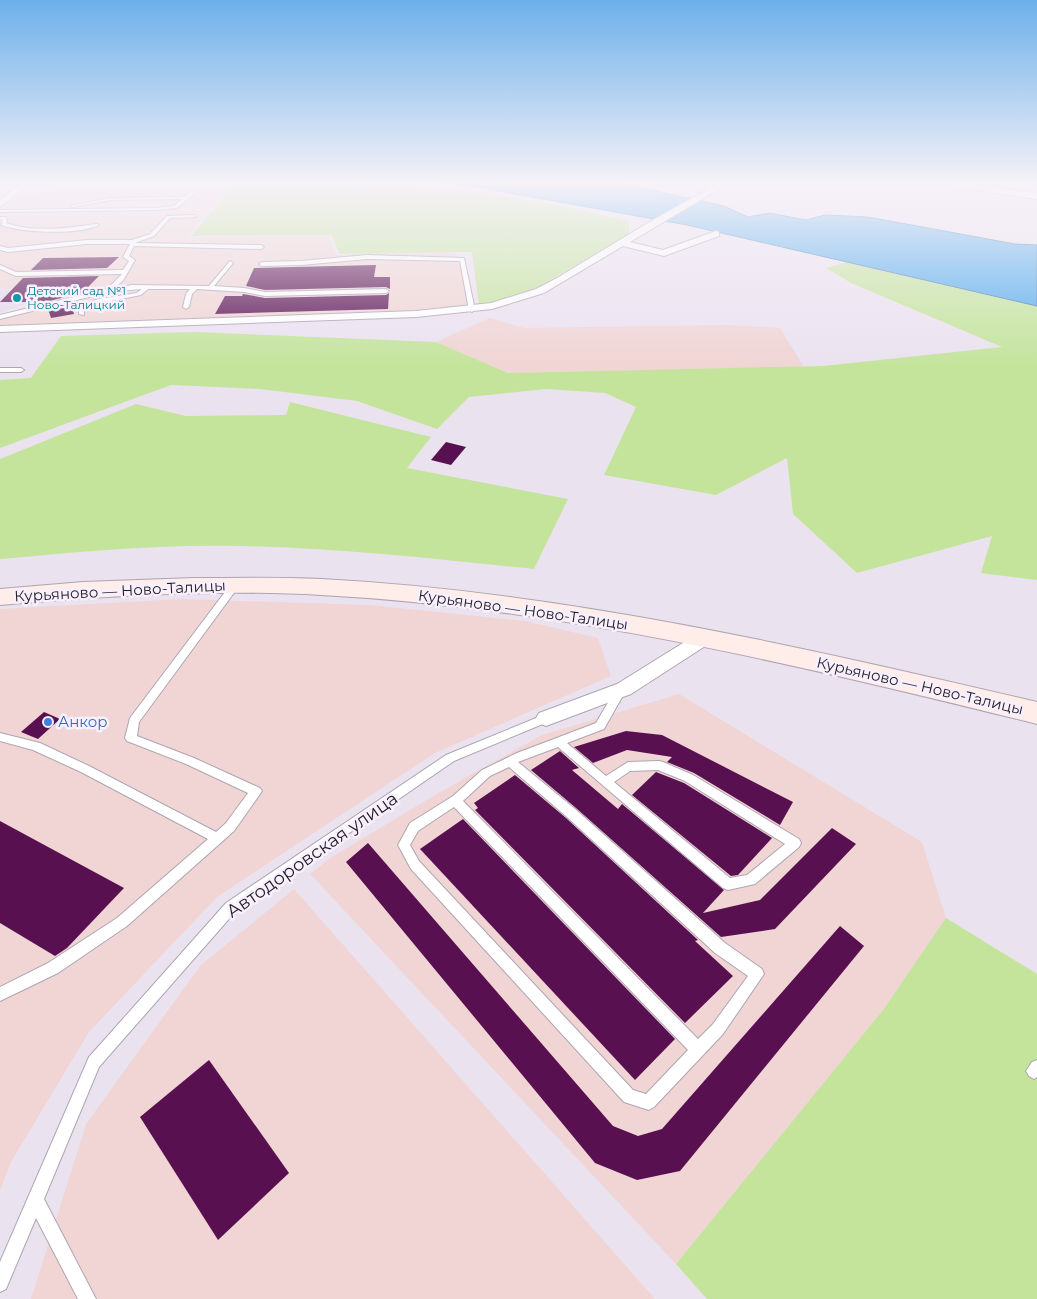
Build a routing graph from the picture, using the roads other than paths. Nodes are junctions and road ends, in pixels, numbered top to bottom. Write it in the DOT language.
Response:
graph roads {
  1 [pos="71,244"];
  2 [pos="131,244"];
  3 [pos="146,244"];
  4 [pos="619,244"];
  5 [pos="628,244"];
  6 [pos="690,244"];
  7 [pos="261,247"];
  8 [pos="0,248"];
  9 [pos="8,250"];
  10 [pos="2,263"];
  11 [pos="230,263"];
  12 [pos="262,264"];
  13 [pos="125,272"];
  14 [pos="147,287"];
  15 [pos="195,287"];
  16 [pos="210,288"];
  17 [pos="109,290"];
  18 [pos="386,291"];
  19 [pos="186,307"];
  20 [pos="472,310"];
  21 [pos="82,314"];
  22 [pos="0,317"];
  23 [pos="0,329"];
  24 [pos="0,370"];
  25 [pos="20,370"];
  26 [pos="0,584"];
  27 [pos="234,586"];
  28 [pos="0,597"];
  29 [pos="706,638"];
  30 [pos="621,690"];
  31 [pos="1037,697"];
  32 [pos="1037,713"];
  33 [pos="546,718"];
  34 [pos="0,737"];
  35 [pos="560,741"];
  36 [pos="509,762"];
  37 [pos="606,782"];
  38 [pos="455,800"];
  39 [pos="217,838"];
  40 [pos="0,994"];
  41 [pos="699,1050"];
  42 [pos="35,1199"];
  43 [pos="0,1283"];
  44 [pos="87,1299"];
  1 -- 9 [label="lane"];
  2 -- 13 [label="lane"];
  3 -- 7 [label="lane"];
  4 -- 20 [label="street"];
  5 -- 6 [label="street"];
  8 -- 9 [label="lane"];
  9 -- 10 [label="lane"];
  10 -- 13 [label="lane"];
  11 -- 16 [label="lane"];
  12 -- 20 [label="lane"];
  13 -- 17 [label="lane"];
  14 -- 15 [label="lane"];
  14 -- 17 [label="lane"];
  14 -- 21 [label="lane"];
  15 -- 16 [label="lane"];
  15 -- 19 [label="lane"];
  16 -- 18 [label="lane"];
  17 -- 22 [label="lane"];
  20 -- 23 [label="street"];
  24 -- 25 [label="lane"];
  26 -- 31 [label="main road, Курьяново — Ново-Талицы"];
  27 -- 28 [label="main road, Курьяново — Ново-Талицы"];
  27 -- 29 [label="main road, Курьяново — Ново-Талицы"];
  27 -- 39 [label="lane"];
  29 -- 30 [label="street, Автодоровская улица"];
  29 -- 32 [label="main road, Курьяново — Ново-Талицы"];
  30 -- 33 [label="street, Автодоровская улица"];
  30 -- 35 [label="lane"];
  33 -- 42 [label="lane, Автодоровская улица"];
  34 -- 39 [label="lane"];
  35 -- 36 [label="lane"];
  35 -- 37 [label="lane"];
  36 -- 38 [label="lane"];
  36 -- 41 [label="lane"];
  37 -- 37 [label="lane"];
  38 -- 41 [label="lane"];
  38 -- 41 [label="lane"];
  39 -- 40 [label="lane"];
  42 -- 43 [label="lane, Автодоровская улица"];
  42 -- 44 [label="lane"];
}
